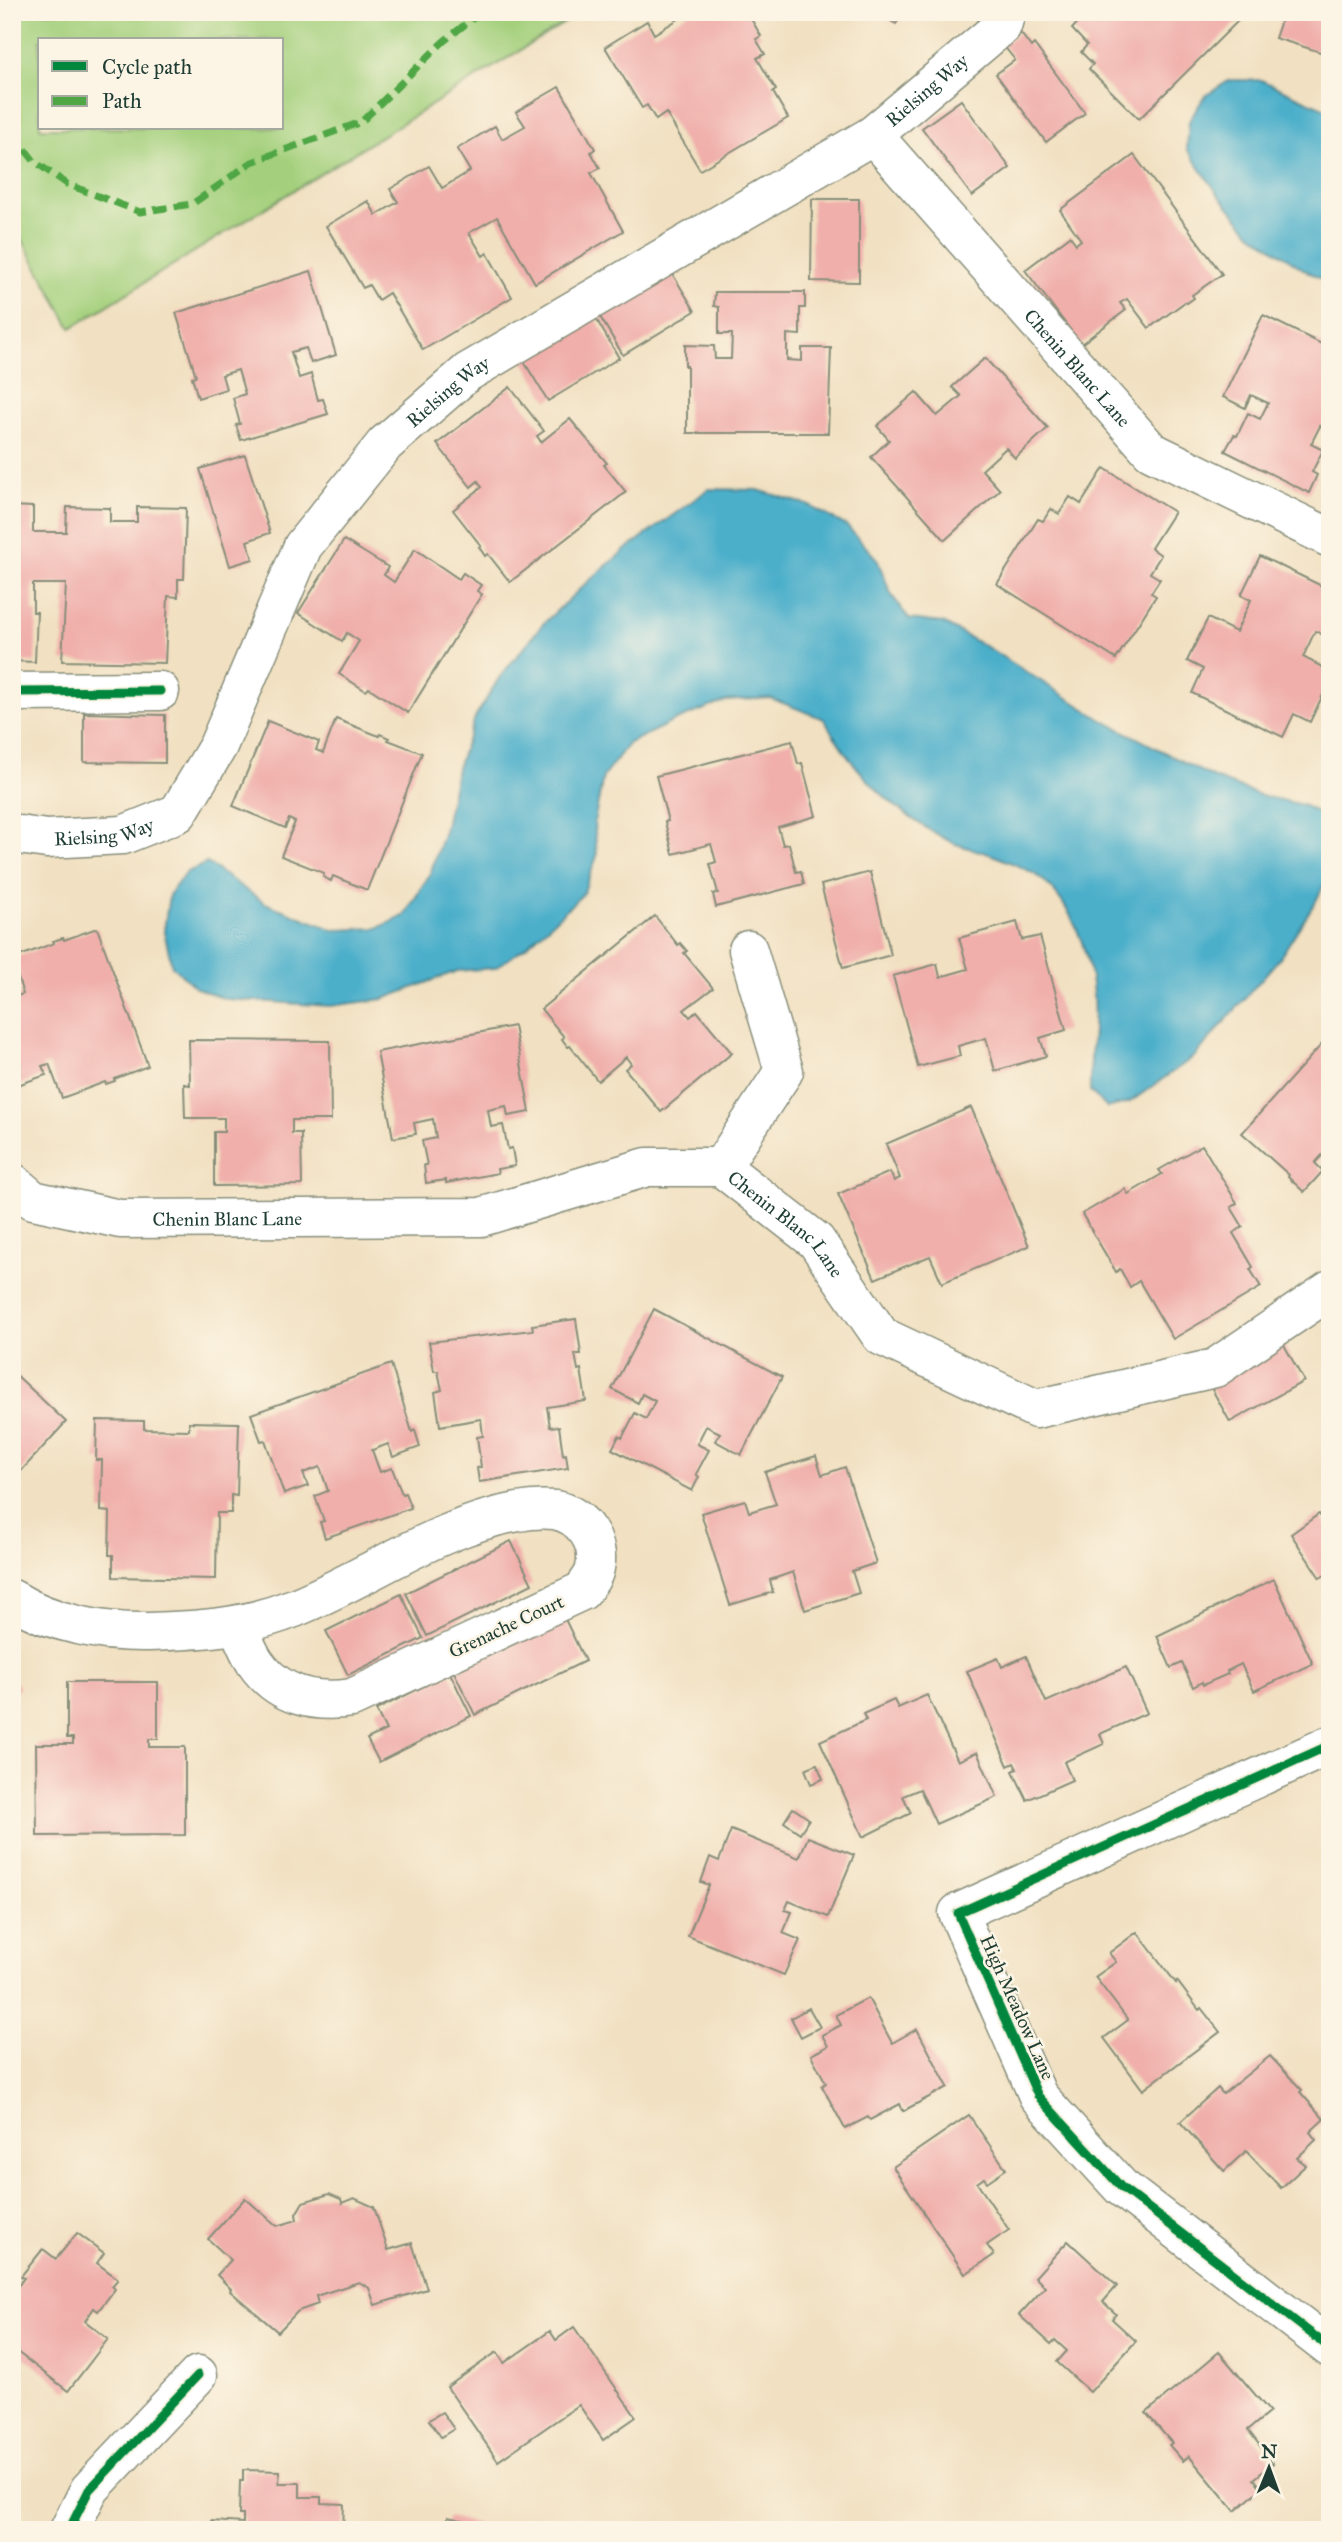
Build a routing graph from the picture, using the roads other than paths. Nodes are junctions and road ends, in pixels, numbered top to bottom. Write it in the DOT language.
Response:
graph roads {
  1 [pos="1006,12"];
  2 [pos="873,135"];
  3 [pos="1330,538"];
  4 [pos="160,691"];
  5 [pos="12,692"];
  6 [pos="12,834"];
  7 [pos="748,950"];
  8 [pos="721,1167"];
  9 [pos="12,1182"];
  10 [pos="1330,1290"];
  11 [pos="12,1599"];
  12 [pos="238,1626"];
  13 [pos="1330,1745"];
  14 [pos="1330,2348"];
  15 [pos="198,2375"];
  16 [pos="69,2530"];
  1 -- 2 [label="street, Rielsing Way"];
  2 -- 3 [label="street, Chenin Blanc Lane"];
  2 -- 6 [label="street, Rielsing Way"];
  4 -- 5 [label="street"];
  7 -- 8 [label="street"];
  8 -- 9 [label="street, Chenin Blanc Lane"];
  8 -- 10 [label="street, Chenin Blanc Lane"];
  11 -- 12 [label="street, Grenache Court"];
  12 -- 12 [label="street, Grenache Court"];
  13 -- 14 [label="street, High Meadow Lane"];
  15 -- 16 [label="street"];
}
